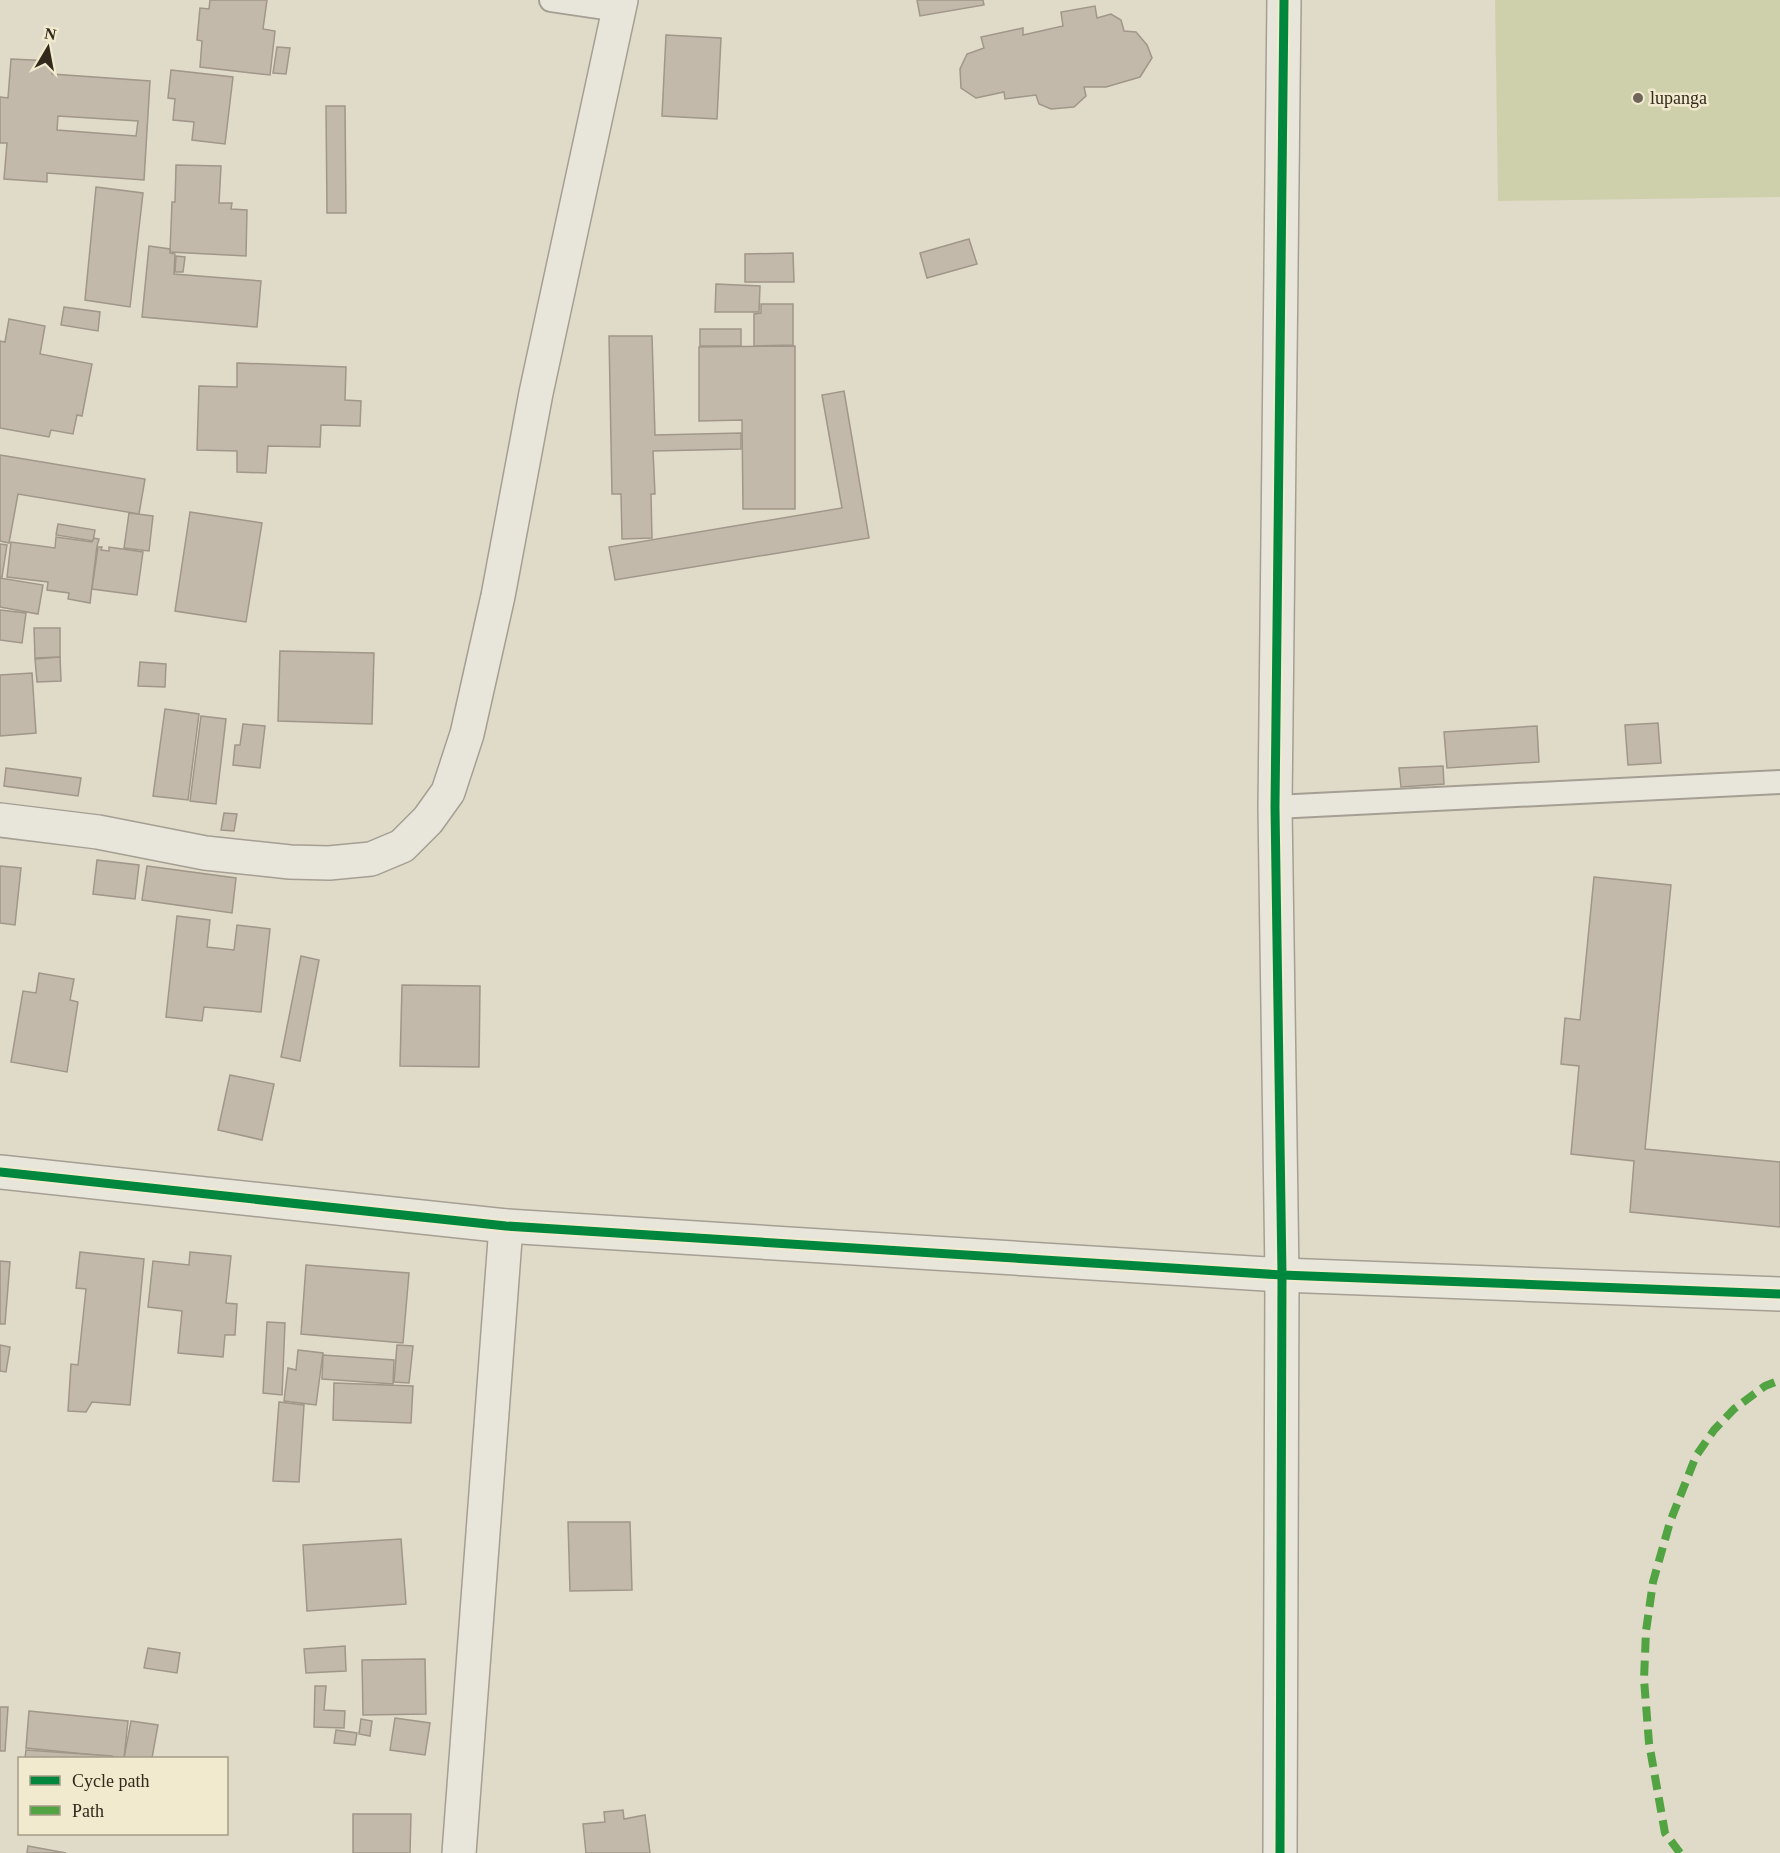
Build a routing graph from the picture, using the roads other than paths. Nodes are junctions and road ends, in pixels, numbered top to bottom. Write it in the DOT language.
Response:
graph roads {
  1 [pos="550,0"];
  2 [pos="1284,0"];
  3 [pos="620,5"];
  4 [pos="1780,782"];
  5 [pos="1275,807"];
  6 [pos="0,820"];
  7 [pos="0,1172"];
  8 [pos="506,1226"];
  9 [pos="1282,1275"];
  10 [pos="1780,1294"];
  11 [pos="459,1853"];
  12 [pos="1280,1853"];
  1 -- 3 [label="lane"];
  2 -- 5 [label="street"];
  3 -- 6 [label="street"];
  4 -- 5 [label="lane"];
  5 -- 9 [label="street"];
  7 -- 8 [label="street"];
  8 -- 9 [label="street"];
  8 -- 11 [label="street"];
  9 -- 10 [label="street"];
  9 -- 12 [label="street"];
}
